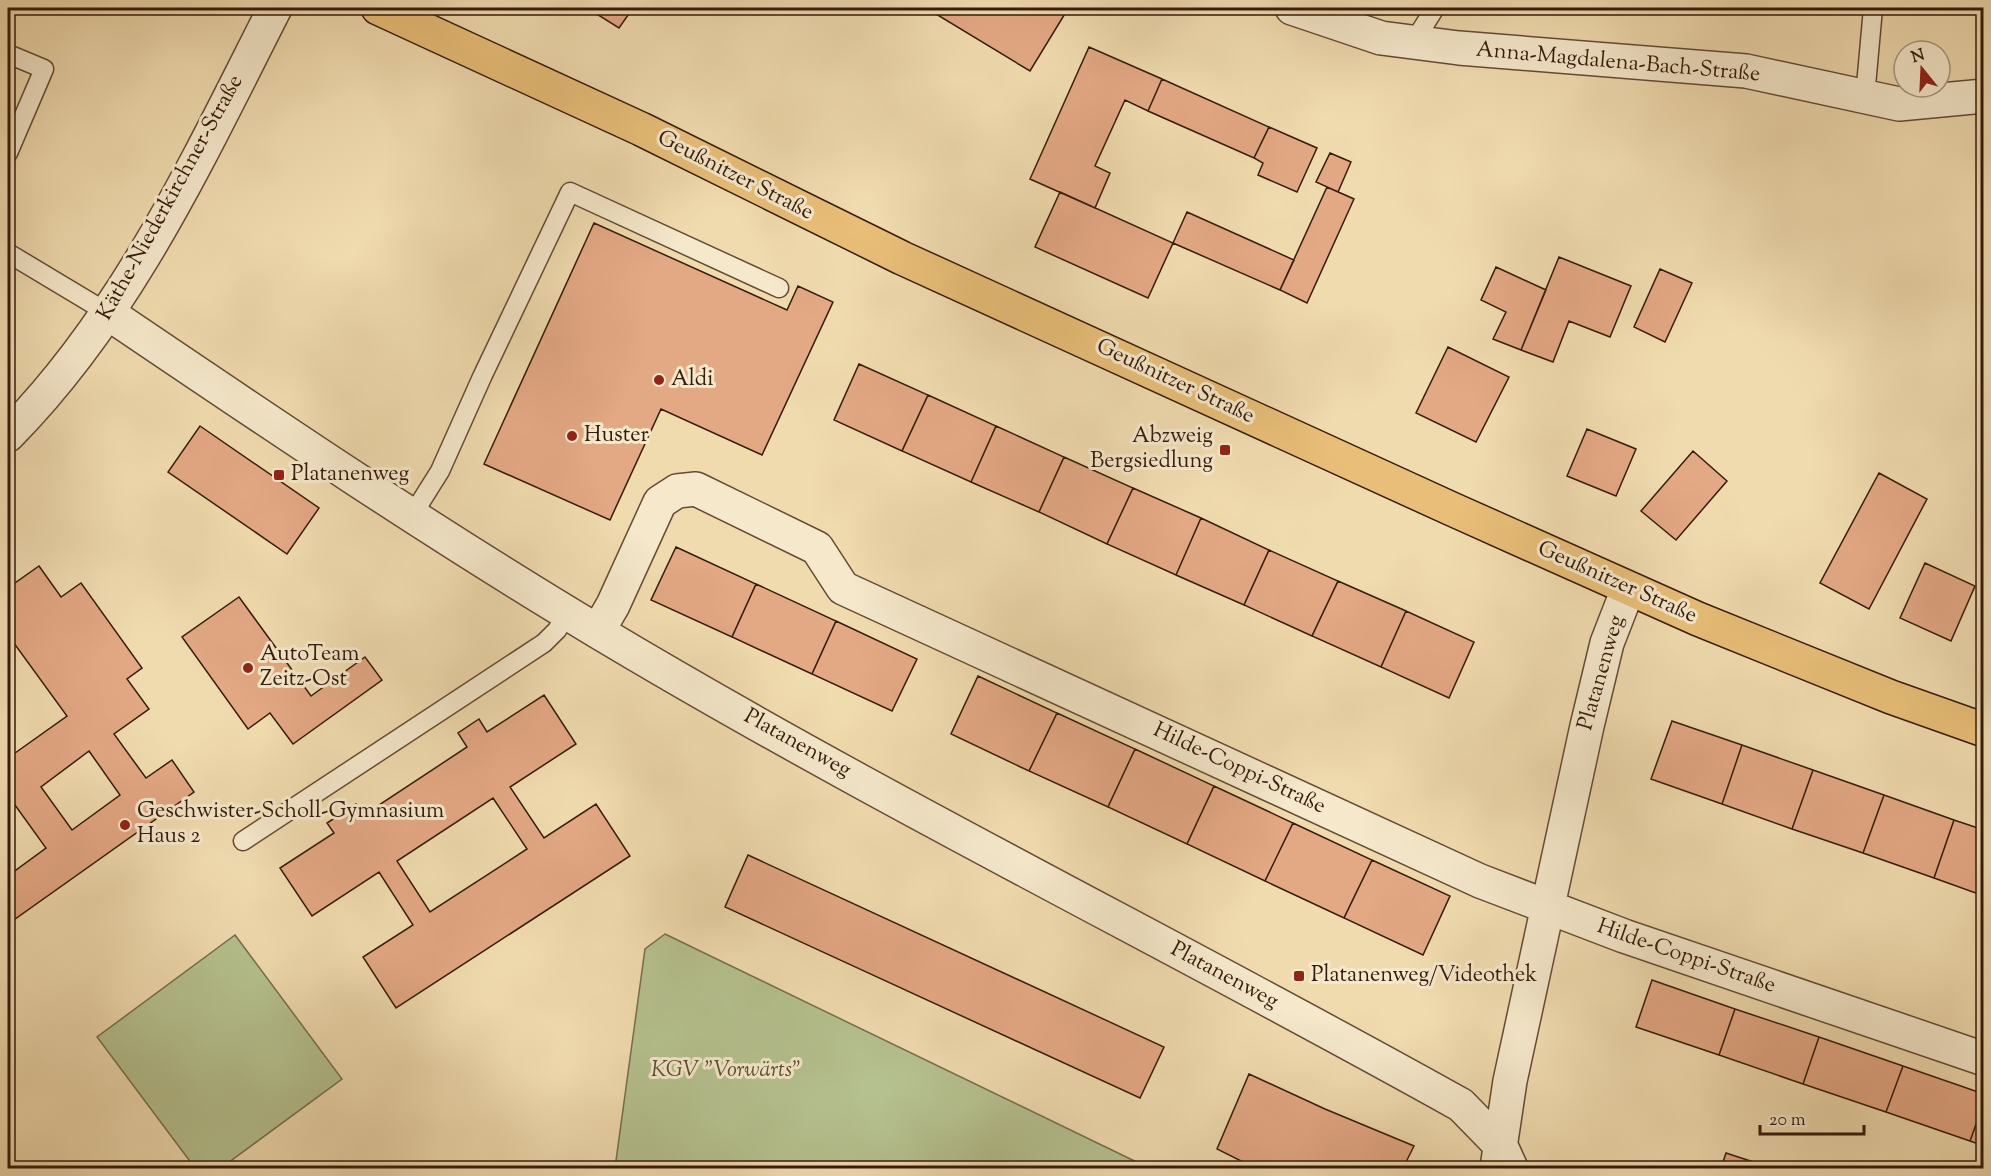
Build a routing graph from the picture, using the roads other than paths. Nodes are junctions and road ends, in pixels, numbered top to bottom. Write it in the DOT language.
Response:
graph roads {
  1 [pos="275,8"];
  2 [pos="378,8"];
  3 [pos="1292,8"];
  4 [pos="1435,8"];
  5 [pos="1873,8"];
  6 [pos="1413,42"];
  7 [pos="8,54"];
  8 [pos="1983,96"];
  9 [pos="1865,97"];
  10 [pos="8,153"];
  11 [pos="8,254"];
  12 [pos="779,288"];
  13 [pos="108,314"];
  14 [pos="8,435"];
  15 [pos="413,514"];
  16 [pos="1628,589"];
  17 [pos="568,613"];
  18 [pos="598,631"];
  19 [pos="1983,730"];
  20 [pos="243,841"];
  21 [pos="1546,907"];
  22 [pos="1983,1059"];
  23 [pos="1503,1161"];
  1 -- 13 [label="street, Käthe-Niederkirchner-Straße"];
  2 -- 16 [label="main road, Geußnitzer Straße"];
  3 -- 6 [label="street, Anna-Magdalena-Bach-Straße"];
  4 -- 6 [label="lane"];
  5 -- 9 [label="lane"];
  6 -- 9 [label="street, Anna-Magdalena-Bach-Straße"];
  7 -- 10 [label="lane"];
  8 -- 9 [label="street, Anna-Magdalena-Bach-Straße"];
  11 -- 13 [label="lane"];
  12 -- 15 [label="lane"];
  13 -- 14 [label="street, Käthe-Niederkirchner-Straße"];
  13 -- 15 [label="street, Platanenweg"];
  15 -- 17 [label="street, Platanenweg"];
  16 -- 19 [label="main road, Geußnitzer Straße"];
  16 -- 21 [label="street, Platanenweg"];
  17 -- 18 [label="street, Platanenweg"];
  17 -- 20 [label="lane"];
  18 -- 21 [label="street, Hilde-Coppi-Straße"];
  18 -- 23 [label="street, Platanenweg"];
  21 -- 22 [label="street, Hilde-Coppi-Straße"];
  21 -- 23 [label="street, Platanenweg"];
}
